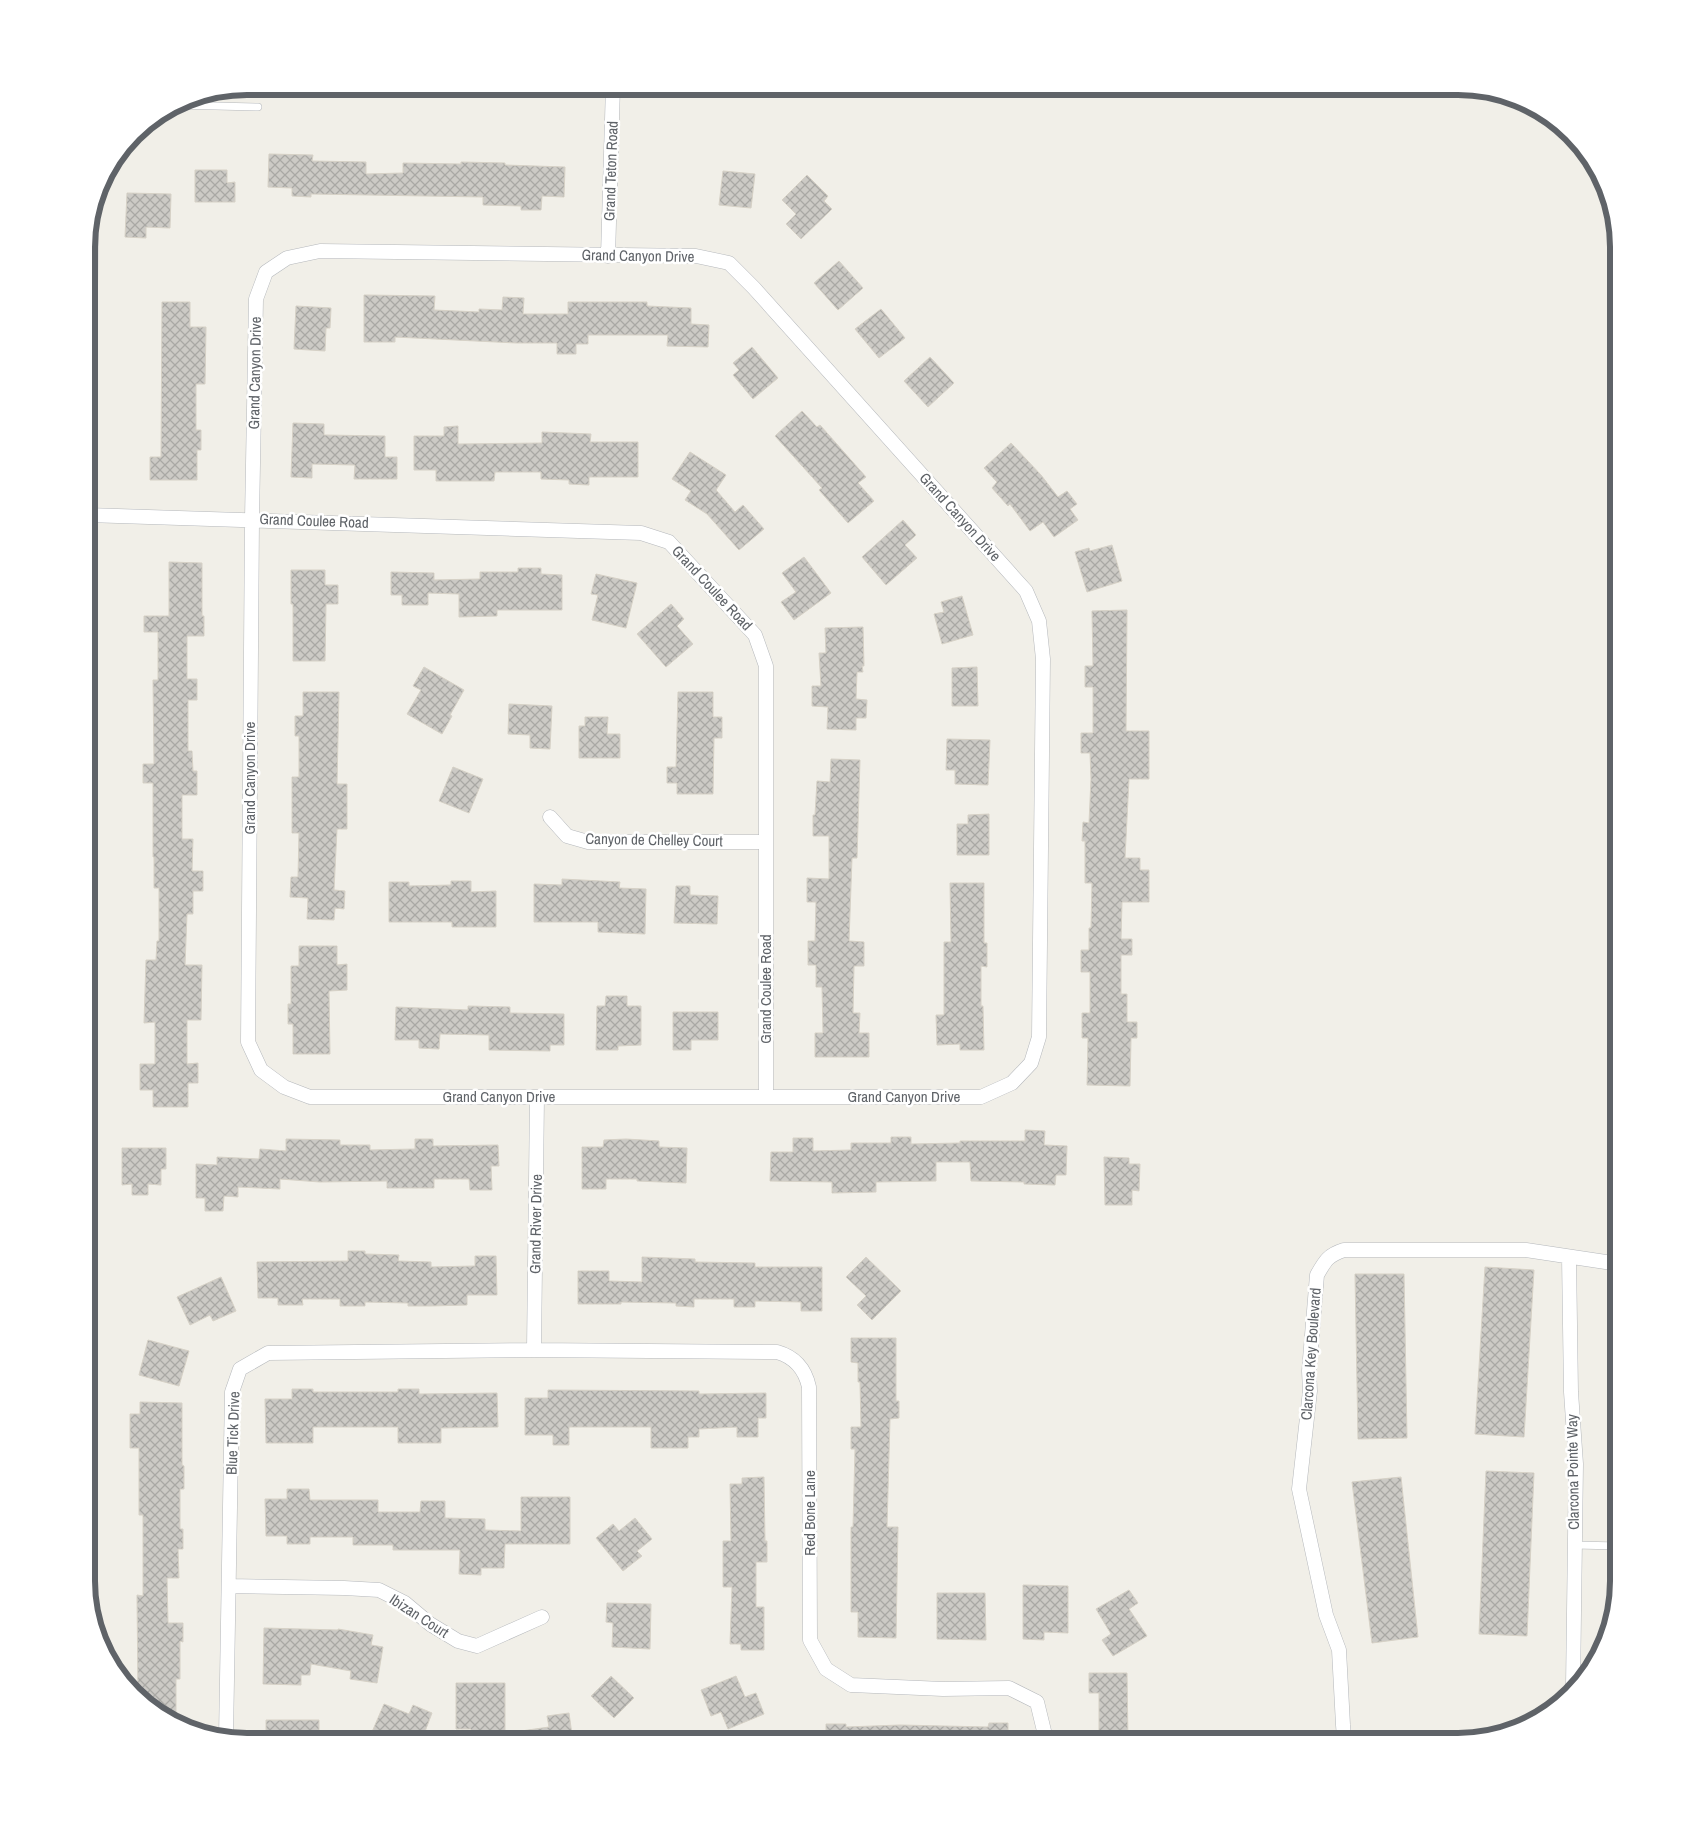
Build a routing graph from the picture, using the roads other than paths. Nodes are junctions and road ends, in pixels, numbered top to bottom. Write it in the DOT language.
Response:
graph roads {
  1 [pos="613,95"];
  2 [pos="192,106"];
  3 [pos="258,108"];
  4 [pos="608,256"];
  5 [pos="95,515"];
  6 [pos="252,519"];
  7 [pos="550,817"];
  8 [pos="766,842"];
  9 [pos="537,1097"];
  10 [pos="766,1097"];
  11 [pos="1568,1257"];
  12 [pos="1610,1263"];
  13 [pos="534,1350"];
  14 [pos="1575,1545"];
  15 [pos="1610,1546"];
  16 [pos="229,1586"];
  17 [pos="542,1617"];
  18 [pos="1574,1678"];
  19 [pos="226,1732"];
  20 [pos="1045,1733"];
  21 [pos="1345,1733"];
  1 -- 4 [label="street, Grand Teton Road"];
  2 -- 3 [label="lane"];
  4 -- 6 [label="street, Grand Canyon Drive"];
  4 -- 10 [label="street, Grand Canyon Drive"];
  5 -- 6 [label="street, Grand Coulee Road"];
  6 -- 8 [label="street, Grand Coulee Road"];
  6 -- 9 [label="street, Grand Canyon Drive"];
  7 -- 8 [label="street, Canyon de Chelley Court"];
  8 -- 10 [label="street, Grand Coulee Road"];
  9 -- 10 [label="street, Grand Canyon Drive"];
  9 -- 13 [label="street, Grand River Drive"];
  11 -- 12 [label="street, Clarcona Key Boulevard"];
  11 -- 14 [label="street, Clarcona Pointe Way"];
  11 -- 21 [label="street, Clarcona Key Boulevard"];
  13 -- 16 [label="street, Blue Tick Drive"];
  13 -- 20 [label="street, Red Bone Lane"];
  14 -- 15 [label="lane"];
  14 -- 18 [label="street, Clarcona Pointe Way"];
  16 -- 17 [label="street, Ibizan Court"];
  16 -- 19 [label="street, Blue Tick Drive"];
}
